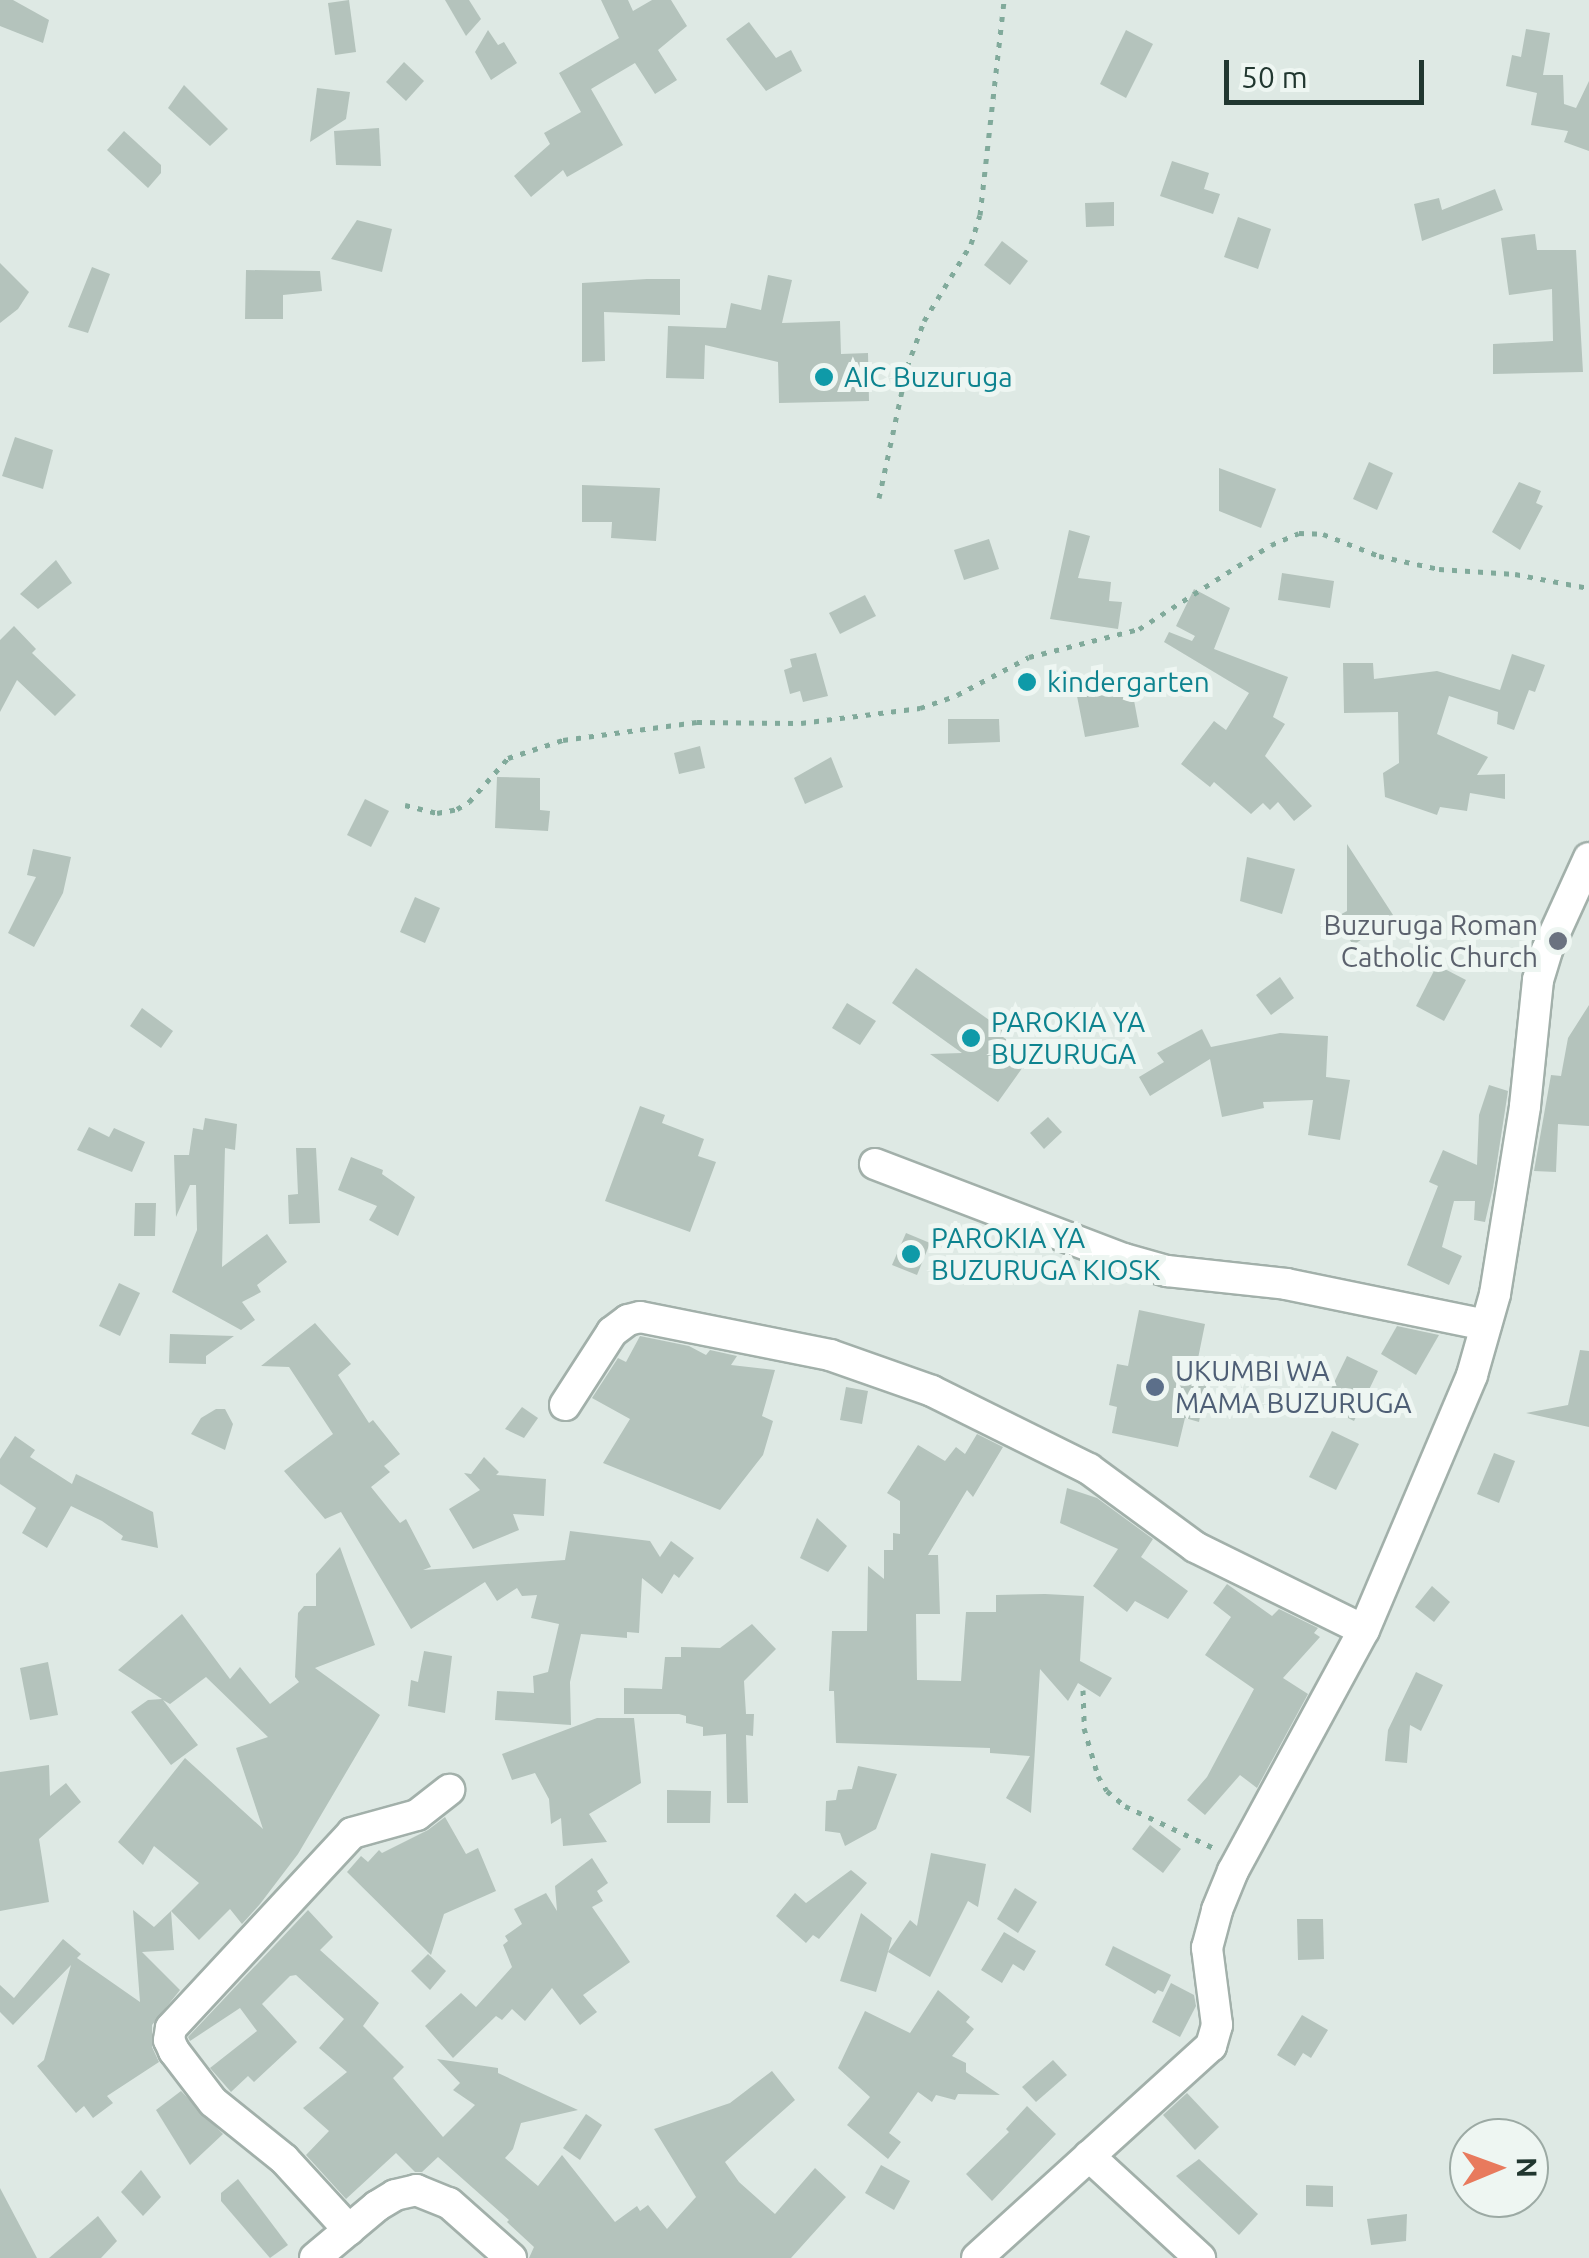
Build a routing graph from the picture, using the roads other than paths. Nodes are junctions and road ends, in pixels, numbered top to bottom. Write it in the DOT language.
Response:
graph roads {
  1 [pos="1589,858"];
  2 [pos="875,1164"];
  3 [pos="1486,1325"];
  4 [pos="565,1405"];
  5 [pos="1364,1630"];
  6 [pos="448,1790"];
  7 [pos="1089,2156"];
  8 [pos="349,2230"];
  9 [pos="315,2258"];
  10 [pos="511,2258"];
  11 [pos="977,2258"];
  12 [pos="1200,2258"];
  1 -- 3 [label="street"];
  2 -- 3 [label="street"];
  3 -- 5 [label="street"];
  4 -- 5 [label="street"];
  5 -- 7 [label="street"];
  6 -- 8 [label="street"];
  7 -- 11 [label="street"];
  7 -- 12 [label="street"];
  8 -- 9 [label="street"];
  8 -- 10 [label="street"];
}
